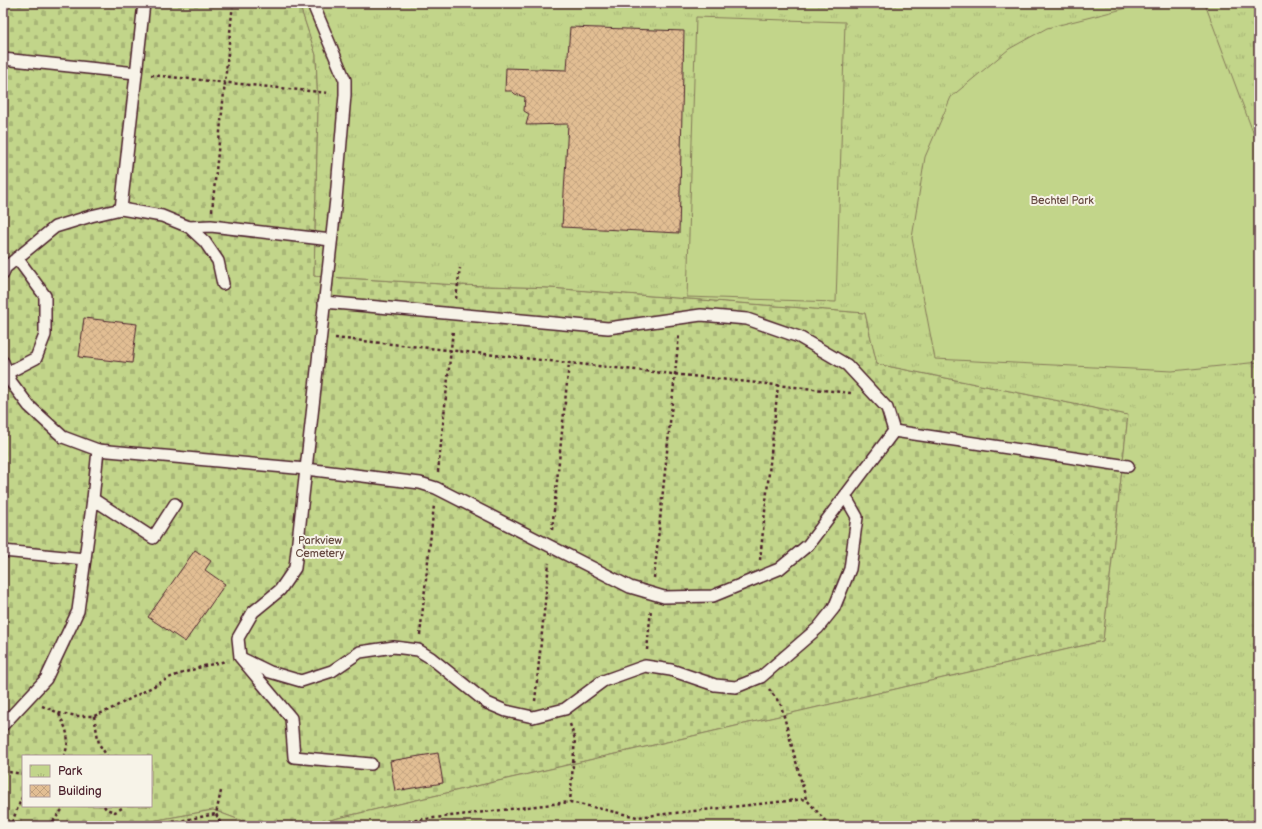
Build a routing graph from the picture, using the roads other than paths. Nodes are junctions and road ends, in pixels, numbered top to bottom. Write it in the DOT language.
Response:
graph roads {
  1 [pos="144,3"];
  2 [pos="314,3"];
  3 [pos="3,59"];
  4 [pos="136,73"];
  5 [pos="120,209"];
  6 [pos="189,227"];
  7 [pos="331,240"];
  8 [pos="17,258"];
  9 [pos="3,274"];
  10 [pos="223,284"];
  11 [pos="324,302"];
  12 [pos="3,362"];
  13 [pos="8,373"];
  14 [pos="894,431"];
  15 [pos="98,450"];
  16 [pos="1128,466"];
  17 [pos="306,469"];
  18 [pos="845,496"];
  19 [pos="93,498"];
  20 [pos="175,504"];
  21 [pos="3,552"];
  22 [pos="85,559"];
  23 [pos="240,657"];
  24 [pos="3,725"];
  25 [pos="371,764"];
  1 -- 4 [label="lane"];
  2 -- 7 [label="lane"];
  3 -- 4 [label="lane"];
  4 -- 5 [label="lane"];
  5 -- 6 [label="lane"];
  5 -- 8 [label="lane"];
  6 -- 7 [label="lane"];
  6 -- 10 [label="lane"];
  7 -- 11 [label="lane"];
  8 -- 9 [label="lane"];
  8 -- 13 [label="lane"];
  11 -- 14 [label="lane"];
  11 -- 17 [label="lane"];
  12 -- 13 [label="lane"];
  13 -- 15 [label="lane"];
  14 -- 16 [label="lane"];
  14 -- 18 [label="lane"];
  15 -- 17 [label="lane"];
  15 -- 19 [label="lane"];
  17 -- 18 [label="lane"];
  17 -- 23 [label="lane"];
  18 -- 23 [label="lane"];
  19 -- 20 [label="lane"];
  19 -- 22 [label="lane"];
  21 -- 22 [label="lane"];
  22 -- 24 [label="lane"];
  23 -- 25 [label="lane"];
}
